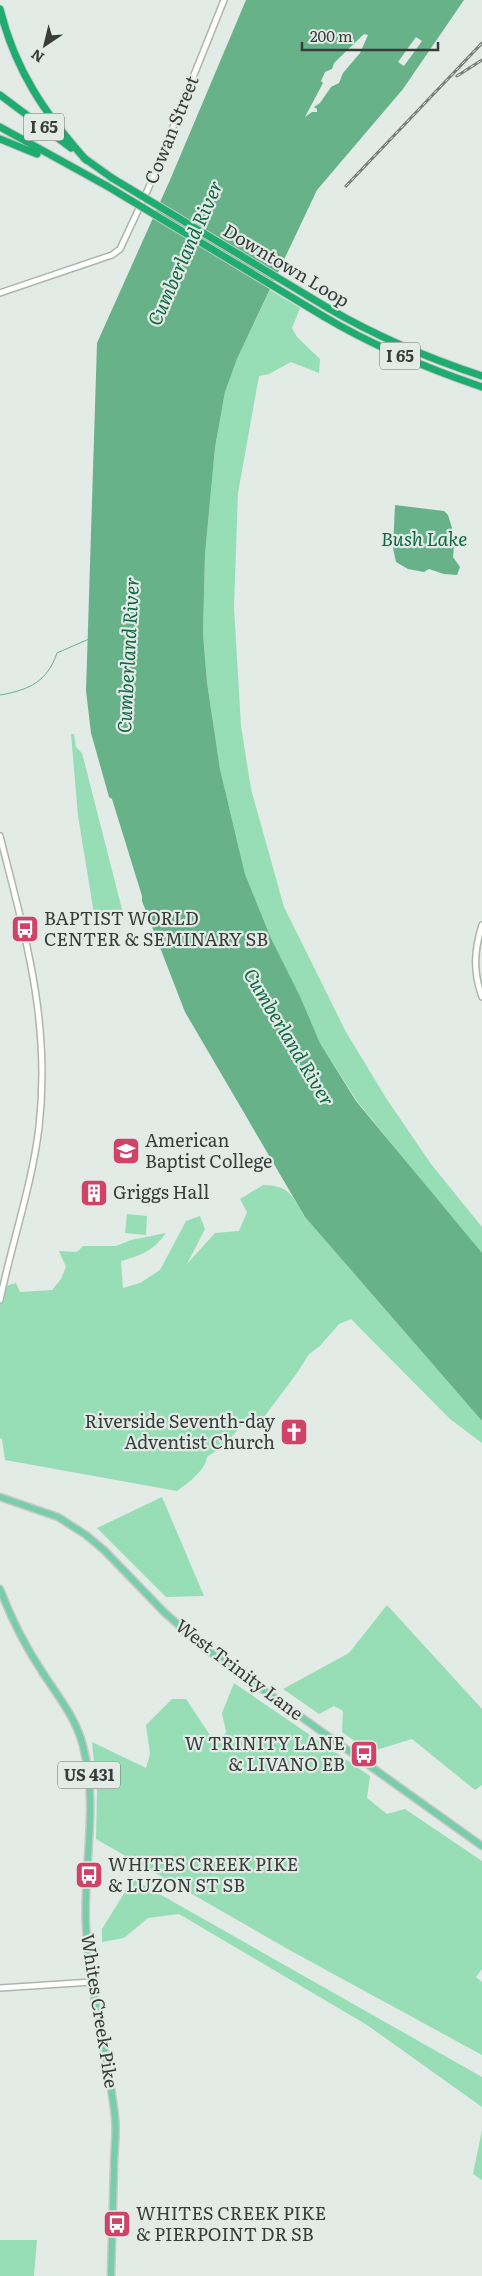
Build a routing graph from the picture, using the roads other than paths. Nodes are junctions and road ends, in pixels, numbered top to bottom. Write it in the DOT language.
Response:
graph roads {
  1 [pos="224,0"];
  2 [pos="0,9"];
  3 [pos="0,95"];
  4 [pos="0,128"];
  5 [pos="0,139"];
  6 [pos="86,160"];
  7 [pos="86,176"];
  8 [pos="0,293"];
  9 [pos="482,376"];
  10 [pos="482,387"];
  11 [pos="0,836"];
  12 [pos="482,926"];
  13 [pos="482,997"];
  14 [pos="0,1300"];
  15 [pos="0,1497"];
  16 [pos="0,1589"];
  17 [pos="482,1846"];
  18 [pos="92,1982"];
  19 [pos="0,1988"];
  20 [pos="111,2276"];
  1 -- 8 [label="street, Cowan Street"];
  2 -- 6 [label="highway"];
  3 -- 6 [label="highway, I 65"];
  4 -- 7 [label="highway"];
  5 -- 7 [label="highway, I 65"];
  6 -- 9 [label="highway, Downtown Loop / I 65, bridge"];
  7 -- 10 [label="highway, Downtown Loop / I 65, bridge"];
  11 -- 14 [label="street"];
  12 -- 13 [label="street"];
  15 -- 17 [label="main road, West Trinity Lane"];
  16 -- 18 [label="main road, Whites Creek Pike / US 431"];
  18 -- 19 [label="street"];
  18 -- 20 [label="main road, Whites Creek Pike / US 431"];
}
